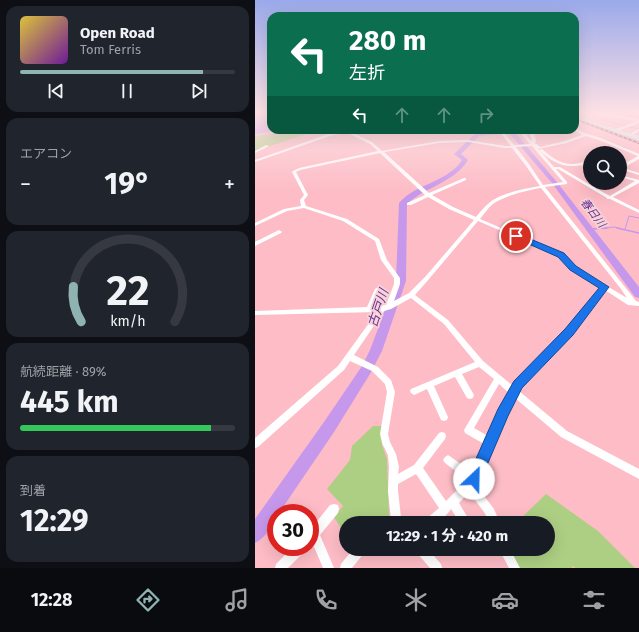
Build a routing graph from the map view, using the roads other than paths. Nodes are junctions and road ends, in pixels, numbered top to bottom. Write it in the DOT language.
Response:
graph roads {
  1 [pos="308,139"];
  2 [pos="319,139"];
  3 [pos="362,139"];
  4 [pos="507,139"];
  5 [pos="527,139"];
  6 [pos="533,139"];
  7 [pos="576,139"];
  8 [pos="597,139"];
  9 [pos="532,144"];
  10 [pos="267,146"];
  11 [pos="514,146"];
  12 [pos="539,148"];
  13 [pos="255,152"];
  14 [pos="379,152"];
  15 [pos="639,156"];
  16 [pos="255,157"];
  17 [pos="255,161"];
  18 [pos="583,162"];
  19 [pos="627,164"];
  20 [pos="553,168"];
  21 [pos="627,170"];
  22 [pos="639,174"];
  23 [pos="627,178"];
  24 [pos="465,179"];
  25 [pos="583,183"];
  26 [pos="544,186"];
  27 [pos="632,186"];
  28 [pos="639,188"];
  29 [pos="595,190"];
  30 [pos="428,196"];
  31 [pos="609,198"];
  32 [pos="409,204"];
  33 [pos="304,207"];
  34 [pos="638,210"];
  35 [pos="477,219"];
  36 [pos="255,225"];
  37 [pos="279,232"];
  38 [pos="255,244"];
  39 [pos="604,287"];
  40 [pos="378,290"];
  41 [pos="411,295"];
  42 [pos="637,305"];
  43 [pos="386,308"];
  44 [pos="369,309"];
  45 [pos="255,313"];
  46 [pos="350,357"];
  47 [pos="481,363"];
  48 [pos="457,373"];
  49 [pos="498,379"];
  50 [pos="429,385"];
  51 [pos="414,391"];
  52 [pos="513,391"];
  53 [pos="470,395"];
  54 [pos="444,417"];
  55 [pos="442,436"];
  56 [pos="490,442"];
  57 [pos="255,444"];
  58 [pos="448,460"];
  59 [pos="417,468"];
  60 [pos="639,474"];
  61 [pos="393,482"];
  62 [pos="472,482"];
  63 [pos="449,506"];
  64 [pos="334,509"];
  65 [pos="396,516"];
  66 [pos="438,516"];
  67 [pos="459,516"];
  68 [pos="493,516"];
  69 [pos="319,527"];
  70 [pos="319,549"];
  71 [pos="292,556"];
  72 [pos="354,556"];
  73 [pos="427,556"];
  74 [pos="508,556"];
  75 [pos="279,568"];
  76 [pos="329,568"];
  77 [pos="345,568"];
  78 [pos="437,568"];
  79 [pos="515,568"];
  1 -- 16 [label="street"];
  2 -- 17 [label="street"];
  3 -- 14 [label="street"];
  4 -- 11 [label="street"];
  5 -- 9 [label="street"];
  6 -- 9 [label="street"];
  7 -- 12 [label="street"];
  8 -- 15 [label="street"];
  9 -- 11 [label="street"];
  9 -- 12 [label="street"];
  9 -- 20 [label="street"];
  10 -- 13 [label="street"];
  11 -- 14 [label="street"];
  11 -- 26 [label="street"];
  12 -- 18 [label="street"];
  14 -- 30 [label="street"];
  14 -- 33 [label="street"];
  15 -- 19 [label="street"];
  20 -- 25 [label="street"];
  20 -- 26 [label="street"];
  21 -- 22 [label="street"];
  23 -- 27 [label="street"];
  24 -- 30 [label="street"];
  26 -- 35 [label="street"];
  26 -- 42 [label="street"];
  27 -- 28 [label="street"];
  27 -- 31 [label="street"];
  29 -- 31 [label="street"];
  30 -- 32 [label="street"];
  30 -- 35 [label="street"];
  31 -- 34 [label="street"];
  33 -- 36 [label="street"];
  33 -- 43 [label="street"];
  35 -- 39 [label="street"];
  35 -- 41 [label="street"];
  37 -- 38 [label="street"];
  39 -- 42 [label="street"];
  39 -- 52 [label="street"];
  40 -- 44 [label="street"];
  41 -- 43 [label="street"];
  41 -- 47 [label="street"];
  43 -- 44 [label="street"];
  43 -- 46 [label="street"];
  44 -- 45 [label="street"];
  46 -- 57 [label="street"];
  46 -- 61 [label="street"];
  47 -- 48 [label="street"];
  47 -- 49 [label="street"];
  48 -- 50 [label="street"];
  48 -- 53 [label="street"];
  49 -- 52 [label="street"];
  49 -- 56 [label="street"];
  50 -- 51 [label="street"];
  50 -- 54 [label="street"];
  52 -- 56 [label="street"];
  52 -- 60 [label="street"];
  55 -- 59 [label="street"];
  56 -- 62 [label="street"];
  58 -- 62 [label="street"];
  59 -- 61 [label="street"];
  59 -- 63 [label="street"];
  61 -- 65 [label="street"];
  62 -- 63 [label="street"];
  62 -- 68 [label="street"];
  63 -- 66 [label="street"];
  63 -- 67 [label="street"];
  64 -- 69 [label="street"];
  70 -- 76 [label="street"];
  71 -- 75 [label="street"];
  72 -- 77 [label="street"];
  73 -- 78 [label="street"];
  74 -- 79 [label="street"];
}
